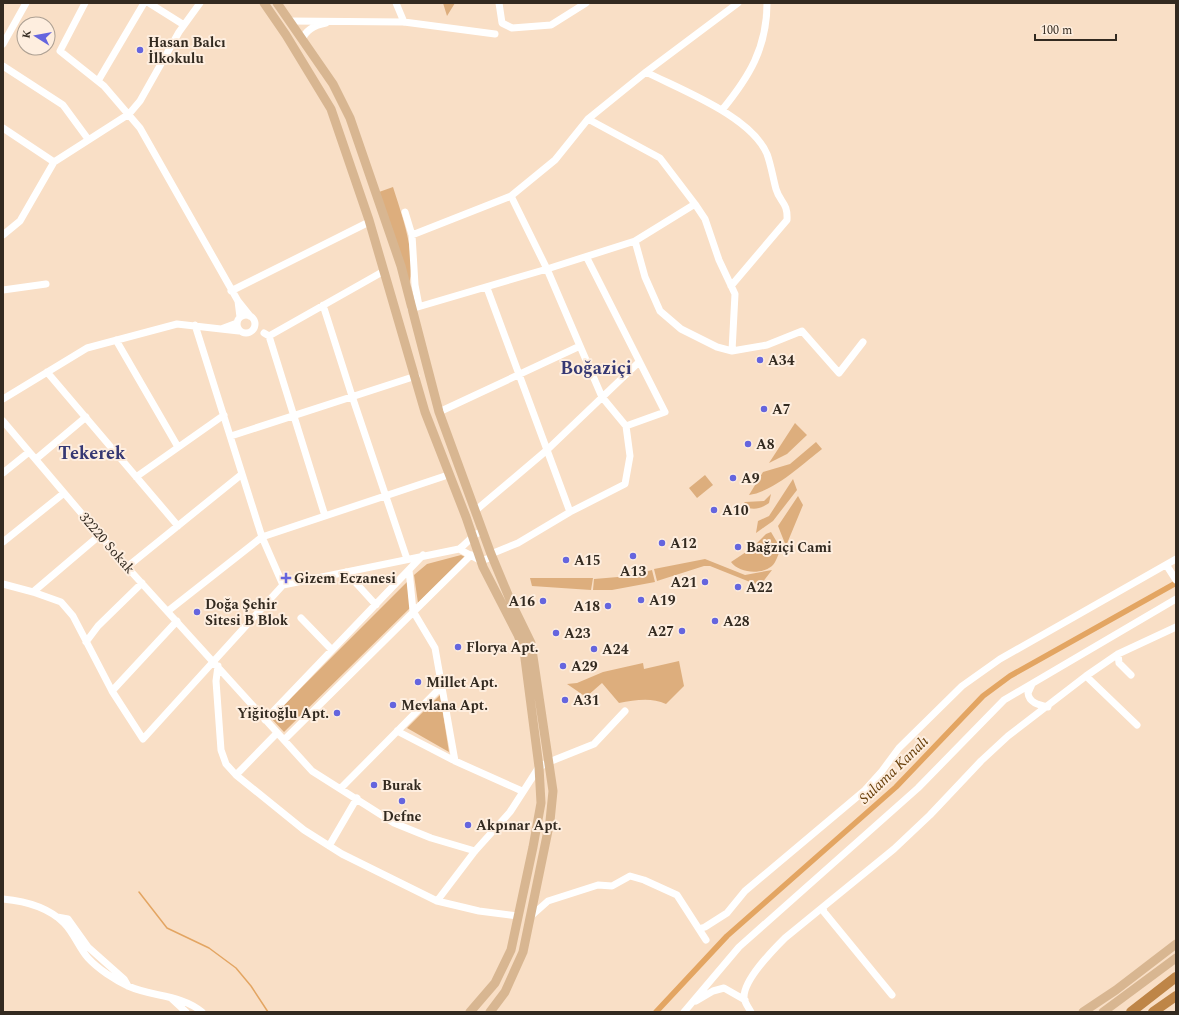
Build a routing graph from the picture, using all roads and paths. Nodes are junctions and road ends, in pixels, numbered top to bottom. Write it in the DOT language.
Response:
graph roads {
  1 [pos="26,3"];
  2 [pos="85,3"];
  3 [pos="144,3"];
  4 [pos="150,3"];
  5 [pos="264,3"];
  6 [pos="277,3"];
  7 [pos="396,3"];
  8 [pos="499,3"];
  9 [pos="586,3"];
  10 [pos="738,3"];
  11 [pos="767,3"];
  12 [pos="198,4"];
  13 [pos="289,21"];
  14 [pos="339,21"];
  15 [pos="404,22"];
  16 [pos="184,25"];
  17 [pos="6,34"];
  18 [pos="495,34"];
  19 [pos="302,40"];
  20 [pos="3,44"];
  21 [pos="3,66"];
  22 [pos="646,72"];
  23 [pos="98,81"];
  24 [pos="722,110"];
  25 [pos="129,114"];
  26 [pos="588,119"];
  27 [pos="3,128"];
  28 [pos="88,139"];
  29 [pos="54,162"];
  30 [pos="511,196"];
  31 [pos="695,204"];
  32 [pos="405,212"];
  33 [pos="369,222"];
  34 [pos="3,235"];
  35 [pos="412,235"];
  36 [pos="636,241"];
  37 [pos="588,258"];
  38 [pos="547,269"];
  39 [pos="384,271"];
  40 [pos="46,284"];
  41 [pos="731,286"];
  42 [pos="487,288"];
  43 [pos="3,290"];
  44 [pos="231,291"];
  45 [pos="238,301"];
  46 [pos="323,305"];
  47 [pos="415,307"];
  48 [pos="250,316"];
  49 [pos="239,320"];
  50 [pos="255,324"];
  51 [pos="195,325"];
  52 [pos="221,329"];
  53 [pos="240,331"];
  54 [pos="249,333"];
  55 [pos="266,334"];
  56 [pos="116,340"];
  57 [pos="863,342"];
  58 [pos="580,346"];
  59 [pos="732,351"];
  60 [pos="639,362"];
  61 [pos="47,372"];
  62 [pos="519,375"];
  63 [pos="416,376"];
  64 [pos="352,396"];
  65 [pos="602,397"];
  66 [pos="3,399"];
  67 [pos="439,412"];
  68 [pos="294,414"];
  69 [pos="224,415"];
  70 [pos="86,417"];
  71 [pos="3,421"];
  72 [pos="626,426"];
  73 [pos="231,436"];
  74 [pos="178,447"];
  75 [pos="547,450"];
  76 [pos="29,452"];
  77 [pos="36,459"];
  78 [pos="3,473"];
  79 [pos="242,474"];
  80 [pos="448,475"];
  81 [pos="136,477"];
  82 [pos="64,493"];
  83 [pos="385,495"];
  84 [pos="475,511"];
  85 [pos="570,512"];
  86 [pos="325,516"];
  87 [pos="178,526"];
  88 [pos="482,531"];
  89 [pos="472,535"];
  90 [pos="100,536"];
  91 [pos="262,537"];
  92 [pos="3,542"];
  93 [pos="459,549"];
  94 [pos="423,555"];
  95 [pos="470,555"];
  96 [pos="492,556"];
  97 [pos="407,559"];
  98 [pos="1176,559"];
  99 [pos="481,561"];
  100 [pos="127,567"];
  101 [pos="1169,569"];
  102 [pos="409,570"];
  103 [pos="346,572"];
  104 [pos="1176,580"];
  105 [pos="142,583"];
  106 [pos="3,584"];
  107 [pos="283,586"];
  108 [pos="33,592"];
  109 [pos="1176,599"];
  110 [pos="376,604"];
  111 [pos="168,611"];
  112 [pos="413,611"];
  113 [pos="301,618"];
  114 [pos="177,621"];
  115 [pos="1176,627"];
  116 [pos="86,642"];
  117 [pos="332,650"];
  118 [pos="1118,654"];
  119 [pos="216,664"];
  120 [pos="1131,675"];
  121 [pos="1086,676"];
  122 [pos="1032,684"];
  123 [pos="442,686"];
  124 [pos="112,691"];
  125 [pos="1048,707"];
  126 [pos="625,711"];
  127 [pos="265,720"];
  128 [pos="1138,725"];
  129 [pos="397,731"];
  130 [pos="278,733"];
  131 [pos="284,740"];
  132 [pos="455,761"];
  133 [pos="548,762"];
  134 [pos="539,767"];
  135 [pos="236,775"];
  136 [pos="341,788"];
  137 [pos="522,791"];
  138 [pos="357,798"];
  139 [pos="329,846"];
  140 [pos="474,851"];
  141 [pos="3,899"];
  142 [pos="437,901"];
  143 [pos="823,908"];
  144 [pos="518,916"];
  145 [pos="530,917"];
  146 [pos="699,929"];
  147 [pos="706,940"];
  148 [pos="1176,944"];
  149 [pos="1176,958"];
  150 [pos="1176,977"];
  151 [pos="892,995"];
  152 [pos="167,996"];
  153 [pos="1176,996"];
  154 [pos="745,1000"];
  155 [pos="186,1012"];
  156 [pos="202,1012"];
  157 [pos="470,1012"];
  158 [pos="490,1012"];
  159 [pos="684,1012"];
  160 [pos="751,1012"];
  161 [pos="1083,1012"];
  162 [pos="1103,1012"];
  163 [pos="1131,1012"];
  164 [pos="1154,1012"];
  1 -- 17 [label="street"];
  2 -- 23 [label="street"];
  3 -- 23 [label="street"];
  4 -- 16 [label="street"];
  5 -- 33 [label="main road"];
  6 -- 13 [label="main road"];
  7 -- 15 [label="street"];
  8 -- 9 [label="street"];
  10 -- 22 [label="street"];
  11 -- 24 [label="street"];
  12 -- 16 [label="street"];
  13 -- 14 [label="street"];
  13 -- 19 [label="main road"];
  14 -- 15 [label="street"];
  14 -- 19 [label="street"];
  15 -- 18 [label="street"];
  16 -- 25 [label="street"];
  17 -- 20 [label="street"];
  19 -- 47 [label="main road"];
  21 -- 28 [label="street"];
  22 -- 24 [label="street"];
  22 -- 26 [label="street"];
  23 -- 25 [label="street"];
  24 -- 41 [label="street"];
  25 -- 28 [label="street"];
  25 -- 44 [label="street"];
  26 -- 30 [label="street"];
  26 -- 31 [label="street"];
  27 -- 29 [label="street"];
  28 -- 29 [label="street"];
  29 -- 34 [label="street"];
  30 -- 35 [label="street"];
  30 -- 38 [label="street"];
  31 -- 36 [label="street"];
  31 -- 41 [label="street"];
  32 -- 35 [label="street"];
  33 -- 39 [label="main road"];
  33 -- 44 [label="street"];
  35 -- 47 [label="street"];
  36 -- 37 [label="street"];
  36 -- 59 [label="street"];
  37 -- 38 [label="street"];
  37 -- 60 [label="street"];
  38 -- 42 [label="street"];
  38 -- 58 [label="street"];
  39 -- 46 [label="street"];
  39 -- 63 [label="main road"];
  40 -- 43 [label="street"];
  41 -- 59 [label="street"];
  42 -- 47 [label="street"];
  42 -- 62 [label="street"];
  44 -- 45 [label="street"];
  45 -- 48 [label="street"];
  45 -- 49 [label="street"];
  46 -- 55 [label="street"];
  46 -- 64 [label="street"];
  47 -- 67 [label="main road"];
  48 -- 49 [label="street"];
  48 -- 50 [label="street"];
  49 -- 52 [label="street"];
  49 -- 53 [label="street"];
  50 -- 54 [label="street"];
  50 -- 55 [label="street"];
  51 -- 52 [label="street"];
  51 -- 56 [label="street"];
  51 -- 69 [label="street"];
  52 -- 53 [label="street"];
  53 -- 54 [label="street"];
  54 -- 55 [label="street"];
  55 -- 68 [label="street"];
  56 -- 61 [label="street"];
  56 -- 74 [label="street"];
  57 -- 59 [label="street"];
  58 -- 62 [label="street"];
  58 -- 65 [label="street"];
  60 -- 65 [label="street"];
  60 -- 72 [label="street"];
  61 -- 66 [label="street"];
  61 -- 70 [label="street"];
  62 -- 67 [label="street"];
  62 -- 75 [label="street"];
  63 -- 64 [label="street"];
  63 -- 80 [label="main road"];
  64 -- 68 [label="street"];
  64 -- 83 [label="street"];
  65 -- 72 [label="street"];
  65 -- 75 [label="street"];
  67 -- 84 [label="main road"];
  68 -- 73 [label="street"];
  68 -- 86 [label="street"];
  69 -- 73 [label="street"];
  69 -- 74 [label="street"];
  70 -- 77 [label="street"];
  70 -- 81 [label="street"];
  71 -- 76 [label="street, 32220 Sokak"];
  72 -- 85 [label="street"];
  73 -- 79 [label="street"];
  74 -- 81 [label="street"];
  75 -- 84 [label="street"];
  75 -- 85 [label="street"];
  76 -- 77 [label="street, 32220 Sokak"];
  76 -- 78 [label="street"];
  77 -- 82 [label="street, 32220 Sokak"];
  79 -- 87 [label="street"];
  79 -- 91 [label="street"];
  80 -- 83 [label="street"];
  80 -- 89 [label="main road"];
  81 -- 87 [label="street"];
  82 -- 90 [label="street, 32220 Sokak"];
  82 -- 92 [label="street"];
  83 -- 86 [label="street"];
  83 -- 97 [label="street"];
  84 -- 88 [label="main road"];
  85 -- 96 [label="street"];
  86 -- 91 [label="street"];
  87 -- 100 [label="street"];
  88 -- 89 [label="street"];
  88 -- 96 [label="main road"];
  89 -- 93 [label="street"];
  89 -- 99 [label="main road"];
  90 -- 100 [label="street, 32220 Sokak"];
  90 -- 108 [label="street"];
  91 -- 107 [label="street"];
  91 -- 111 [label="street"];
  93 -- 94 [label="street"];
  93 -- 95 [label="street"];
  94 -- 97 [label="street"];
  94 -- 102 [label="street"];
  95 -- 99 [label="street"];
  95 -- 112 [label="street"];
  96 -- 99 [label="street"];
  96 -- 133 [label="main road"];
  97 -- 103 [label="street"];
  98 -- 101 [label="street"];
  99 -- 134 [label="main road"];
  100 -- 105 [label="street, 32220 Sokak"];
  101 -- 104 [label="street"];
  101 -- 146 [label="street"];
  102 -- 110 [label="street"];
  102 -- 112 [label="street"];
  103 -- 107 [label="street"];
  103 -- 110 [label="street"];
  105 -- 111 [label="street, 32220 Sokak"];
  105 -- 116 [label="street"];
  106 -- 108 [label="street"];
  107 -- 119 [label="street"];
  108 -- 116 [label="street"];
  109 -- 122 [label="street"];
  110 -- 117 [label="street"];
  111 -- 114 [label="street, 32220 Sokak"];
  112 -- 123 [label="street"];
  112 -- 131 [label="street"];
  113 -- 117 [label="street"];
  114 -- 119 [label="street, 32220 Sokak"];
  114 -- 124 [label="street"];
  115 -- 118 [label="street"];
  116 -- 124 [label="street"];
  117 -- 127 [label="street"];
  118 -- 120 [label="street"];
  118 -- 121 [label="street"];
  119 -- 124 [label="street"];
  119 -- 127 [label="street, 32220 Sokak"];
  119 -- 135 [label="street"];
  121 -- 125 [label="street"];
  121 -- 128 [label="street"];
  122 -- 125 [label="street"];
  122 -- 159 [label="street"];
  123 -- 129 [label="street"];
  123 -- 132 [label="street"];
  125 -- 143 [label="street"];
  126 -- 133 [label="street"];
  127 -- 130 [label="street, 32220 Sokak"];
  129 -- 132 [label="street"];
  129 -- 136 [label="street"];
  130 -- 131 [label="street, 32220 Sokak"];
  130 -- 135 [label="street"];
  131 -- 136 [label="street, 32220 Sokak"];
  132 -- 137 [label="street"];
  133 -- 134 [label="street"];
  133 -- 145 [label="main road"];
  134 -- 137 [label="street"];
  134 -- 144 [label="main road"];
  135 -- 139 [label="street"];
  136 -- 138 [label="street, 32220 Sokak"];
  137 -- 140 [label="street"];
  138 -- 139 [label="street"];
  138 -- 140 [label="street, 32220 Sokak"];
  139 -- 142 [label="street"];
  140 -- 142 [label="street"];
  141 -- 152 [label="street"];
  142 -- 144 [label="street"];
  143 -- 151 [label="street"];
  143 -- 154 [label="street"];
  144 -- 157 [label="main road"];
  145 -- 146 [label="street"];
  145 -- 158 [label="main road"];
  146 -- 147 [label="street"];
  148 -- 161 [label="main road"];
  149 -- 162 [label="main road"];
  150 -- 163 [label="highway"];
  152 -- 155 [label="street"];
  152 -- 156 [label="street"];
  153 -- 164 [label="highway"];
  154 -- 159 [label="street"];
  154 -- 160 [label="street"];
}
